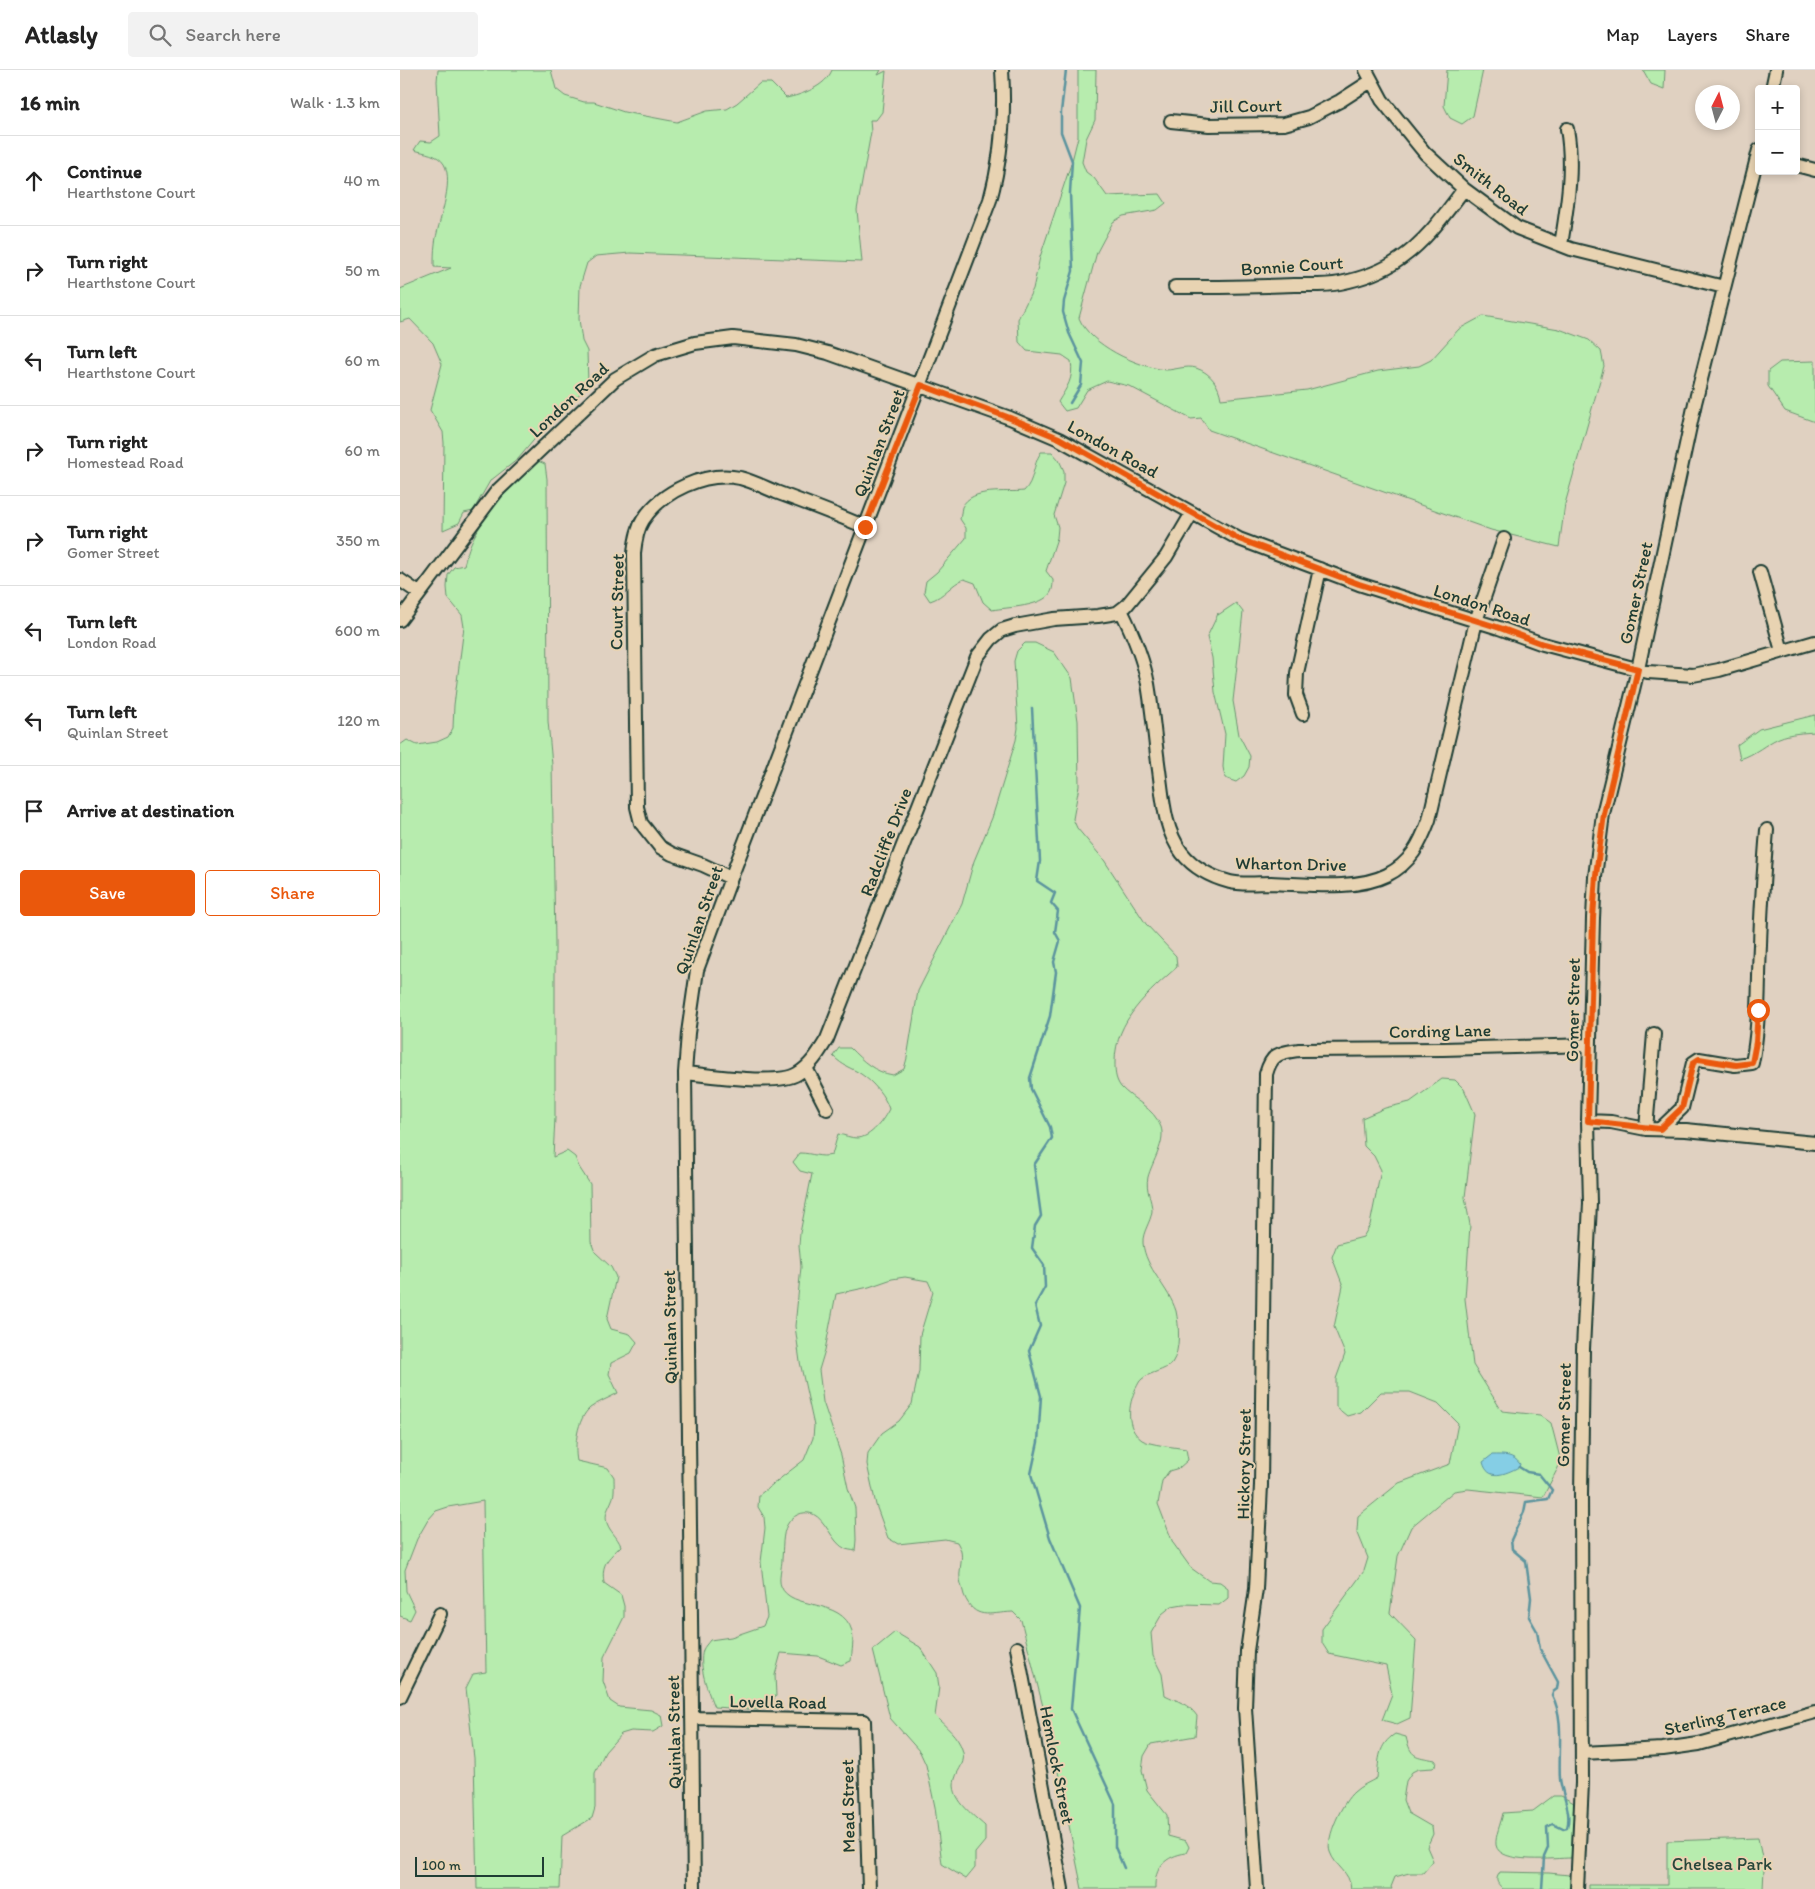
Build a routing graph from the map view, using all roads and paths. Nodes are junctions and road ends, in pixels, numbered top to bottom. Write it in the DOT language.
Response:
graph roads {
  1 [pos="1002,70"];
  2 [pos="1776,70"];
  3 [pos="1368,76"];
  4 [pos="1773,85"];
  5 [pos="1171,121"];
  6 [pos="1567,129"];
  7 [pos="1755,165"];
  8 [pos="1800,167"];
  9 [pos="1815,170"];
  10 [pos="1464,189"];
  11 [pos="1561,245"];
  12 [pos="1175,287"];
  13 [pos="1724,287"];
  14 [pos="921,385"];
  15 [pos="1192,513"];
  16 [pos="865,527"];
  17 [pos="1504,538"];
  18 [pos="1320,569"];
  19 [pos="1760,572"];
  20 [pos="400,580"];
  21 [pos="419,593"];
  22 [pos="1121,610"];
  23 [pos="400,620"];
  24 [pos="1476,621"];
  25 [pos="1815,642"];
  26 [pos="1782,651"];
  27 [pos="1638,669"];
  28 [pos="1303,714"];
  29 [pos="1766,830"];
  30 [pos="731,878"];
  31 [pos="1654,1034"];
  32 [pos="1590,1045"];
  33 [pos="1290,1052"];
  34 [pos="806,1068"];
  35 [pos="685,1073"];
  36 [pos="827,1109"];
  37 [pos="1588,1121"];
  38 [pos="1646,1128"];
  39 [pos="1660,1129"];
  40 [pos="1815,1143"];
  41 [pos="440,1614"];
  42 [pos="1017,1648"];
  43 [pos="400,1697"];
  44 [pos="1815,1712"];
  45 [pos="692,1718"];
  46 [pos="864,1721"];
  47 [pos="1582,1754"];
  48 [pos="1580,1888"];
  49 [pos="694,1889"];
  50 [pos="868,1889"];
  51 [pos="1062,1889"];
  52 [pos="1257,1889"];
  1 -- 14 [label="street, Quinlan Street"];
  2 -- 4 [label="street"];
  3 -- 5 [label="street, Jill Court"];
  3 -- 10 [label="street, Smith Road"];
  6 -- 11 [label="street"];
  7 -- 13 [label="street, Gomer Street"];
  8 -- 9 [label="street"];
  10 -- 11 [label="street, Smith Road"];
  10 -- 12 [label="street, Bonnie Court"];
  11 -- 13 [label="street, Smith Road"];
  13 -- 27 [label="street, Gomer Street"];
  14 -- 15 [label="street, London Road"];
  14 -- 16 [label="street, Quinlan Street"];
  14 -- 21 [label="street, London Road"];
  15 -- 18 [label="street, London Road"];
  15 -- 22 [label="street"];
  16 -- 30 [label="street, Quinlan Street"];
  16 -- 30 [label="street, Court Street"];
  17 -- 24 [label="street, Wharton Drive"];
  18 -- 24 [label="street, London Road"];
  18 -- 28 [label="street"];
  19 -- 26 [label="street"];
  20 -- 21 [label="street"];
  21 -- 23 [label="street, London Road"];
  22 -- 24 [label="street, Wharton Drive"];
  22 -- 34 [label="street, Radcliffe Drive"];
  24 -- 27 [label="street, London Road"];
  25 -- 26 [label="street, London Road"];
  26 -- 27 [label="street, London Road"];
  27 -- 32 [label="street, Gomer Street"];
  29 -- 39 [label="street"];
  30 -- 35 [label="street, Quinlan Street"];
  31 -- 38 [label="street"];
  32 -- 33 [label="street, Cording Lane"];
  32 -- 37 [label="street, Gomer Street"];
  33 -- 52 [label="street, Hickory Street"];
  34 -- 35 [label="street"];
  34 -- 36 [label="street"];
  35 -- 45 [label="street, Quinlan Street"];
  37 -- 38 [label="street"];
  37 -- 47 [label="street, Gomer Street"];
  38 -- 39 [label="street"];
  39 -- 40 [label="street"];
  41 -- 43 [label="street"];
  42 -- 51 [label="street, Hemlock Street"];
  44 -- 47 [label="street, Sterling Terrace"];
  45 -- 46 [label="street, Lovella Road"];
  45 -- 49 [label="street, Quinlan Street"];
  46 -- 50 [label="street, Mead Street"];
  47 -- 48 [label="street, Gomer Street"];
}
